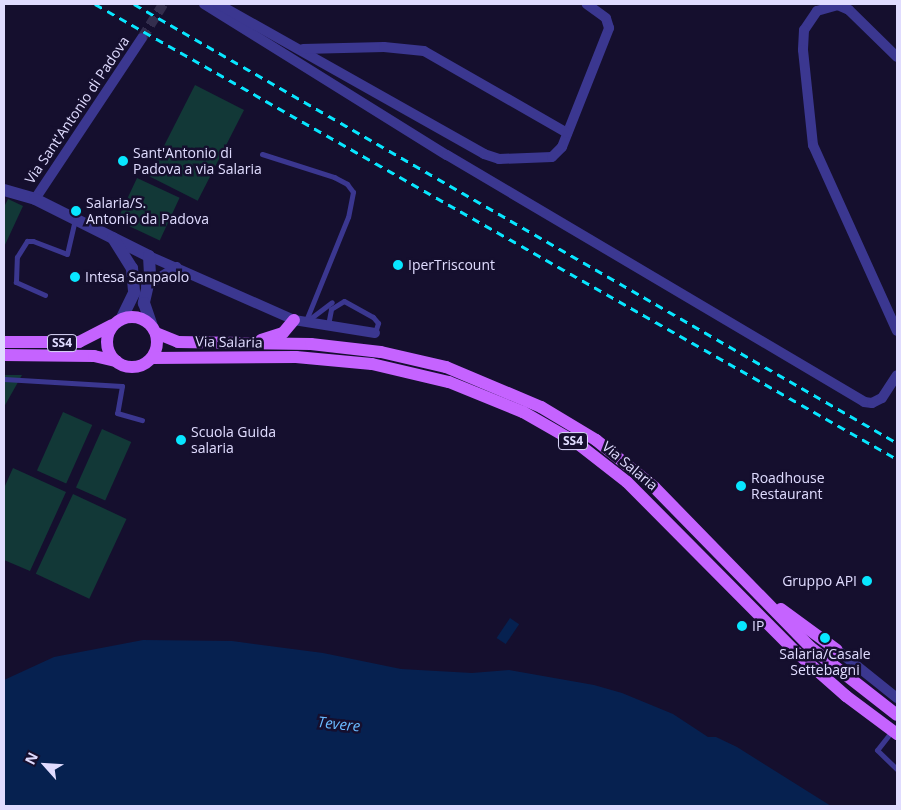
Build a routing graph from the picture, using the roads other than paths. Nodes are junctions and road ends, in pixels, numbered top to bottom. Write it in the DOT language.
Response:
graph roads {
  1 [pos="204,4"];
  2 [pos="218,4"];
  3 [pos="587,4"];
  4 [pos="142,38"];
  5 [pos="303,49"];
  6 [pos="897,57"];
  7 [pos="567,133"];
  8 [pos="262,154"];
  9 [pos="4,190"];
  10 [pos="34,199"];
  11 [pos="76,218"];
  12 [pos="111,236"];
  13 [pos="149,256"];
  14 [pos="176,267"];
  15 [pos="145,287"];
  16 [pos="45,295"];
  17 [pos="331,309"];
  18 [pos="118,321"];
  19 [pos="299,322"];
  20 [pos="328,326"];
  21 [pos="154,330"];
  22 [pos="897,331"];
  23 [pos="375,333"];
  24 [pos="4,342"];
  25 [pos="247,343"];
  26 [pos="4,355"];
  27 [pos="152,358"];
  28 [pos="116,361"];
  29 [pos="897,375"];
  30 [pos="4,378"];
  31 [pos="142,420"];
  32 [pos="761,594"];
  33 [pos="837,650"];
  34 [pos="894,696"];
  35 [pos="897,715"];
  36 [pos="895,732"];
  37 [pos="897,769"];
  1 -- 29 [label="street"];
  2 -- 5 [label="street"];
  3 -- 7 [label="street"];
  4 -- 10 [label="street, Via Sant'Antonio di Padova"];
  5 -- 7 [label="street"];
  5 -- 7 [label="street"];
  6 -- 22 [label="street"];
  8 -- 19 [label="lane"];
  9 -- 10 [label="street"];
  10 -- 11 [label="street"];
  11 -- 12 [label="street"];
  11 -- 16 [label="lane"];
  12 -- 13 [label="street"];
  12 -- 18 [label="street"];
  13 -- 14 [label="street"];
  13 -- 15 [label="street"];
  14 -- 15 [label="street"];
  14 -- 19 [label="street"];
  15 -- 21 [label="street"];
  17 -- 19 [label="lane"];
  17 -- 20 [label="lane"];
  17 -- 23 [label="lane"];
  18 -- 21 [label="main road"];
  18 -- 24 [label="main road, SS4"];
  18 -- 28 [label="main road"];
  19 -- 20 [label="street"];
  19 -- 25 [label="main road"];
  20 -- 23 [label="street"];
  21 -- 25 [label="main road, Via Salaria / SS4"];
  21 -- 27 [label="main road"];
  25 -- 32 [label="main road, Via Salaria / SS4"];
  26 -- 28 [label="main road, SS4"];
  27 -- 28 [label="main road"];
  27 -- 36 [label="main road, Via Salaria / SS4"];
  30 -- 31 [label="lane"];
  32 -- 33 [label="main road"];
  32 -- 35 [label="main road, Via Salaria / SS4"];
  33 -- 34 [label="street"];
  36 -- 37 [label="lane"];
}
